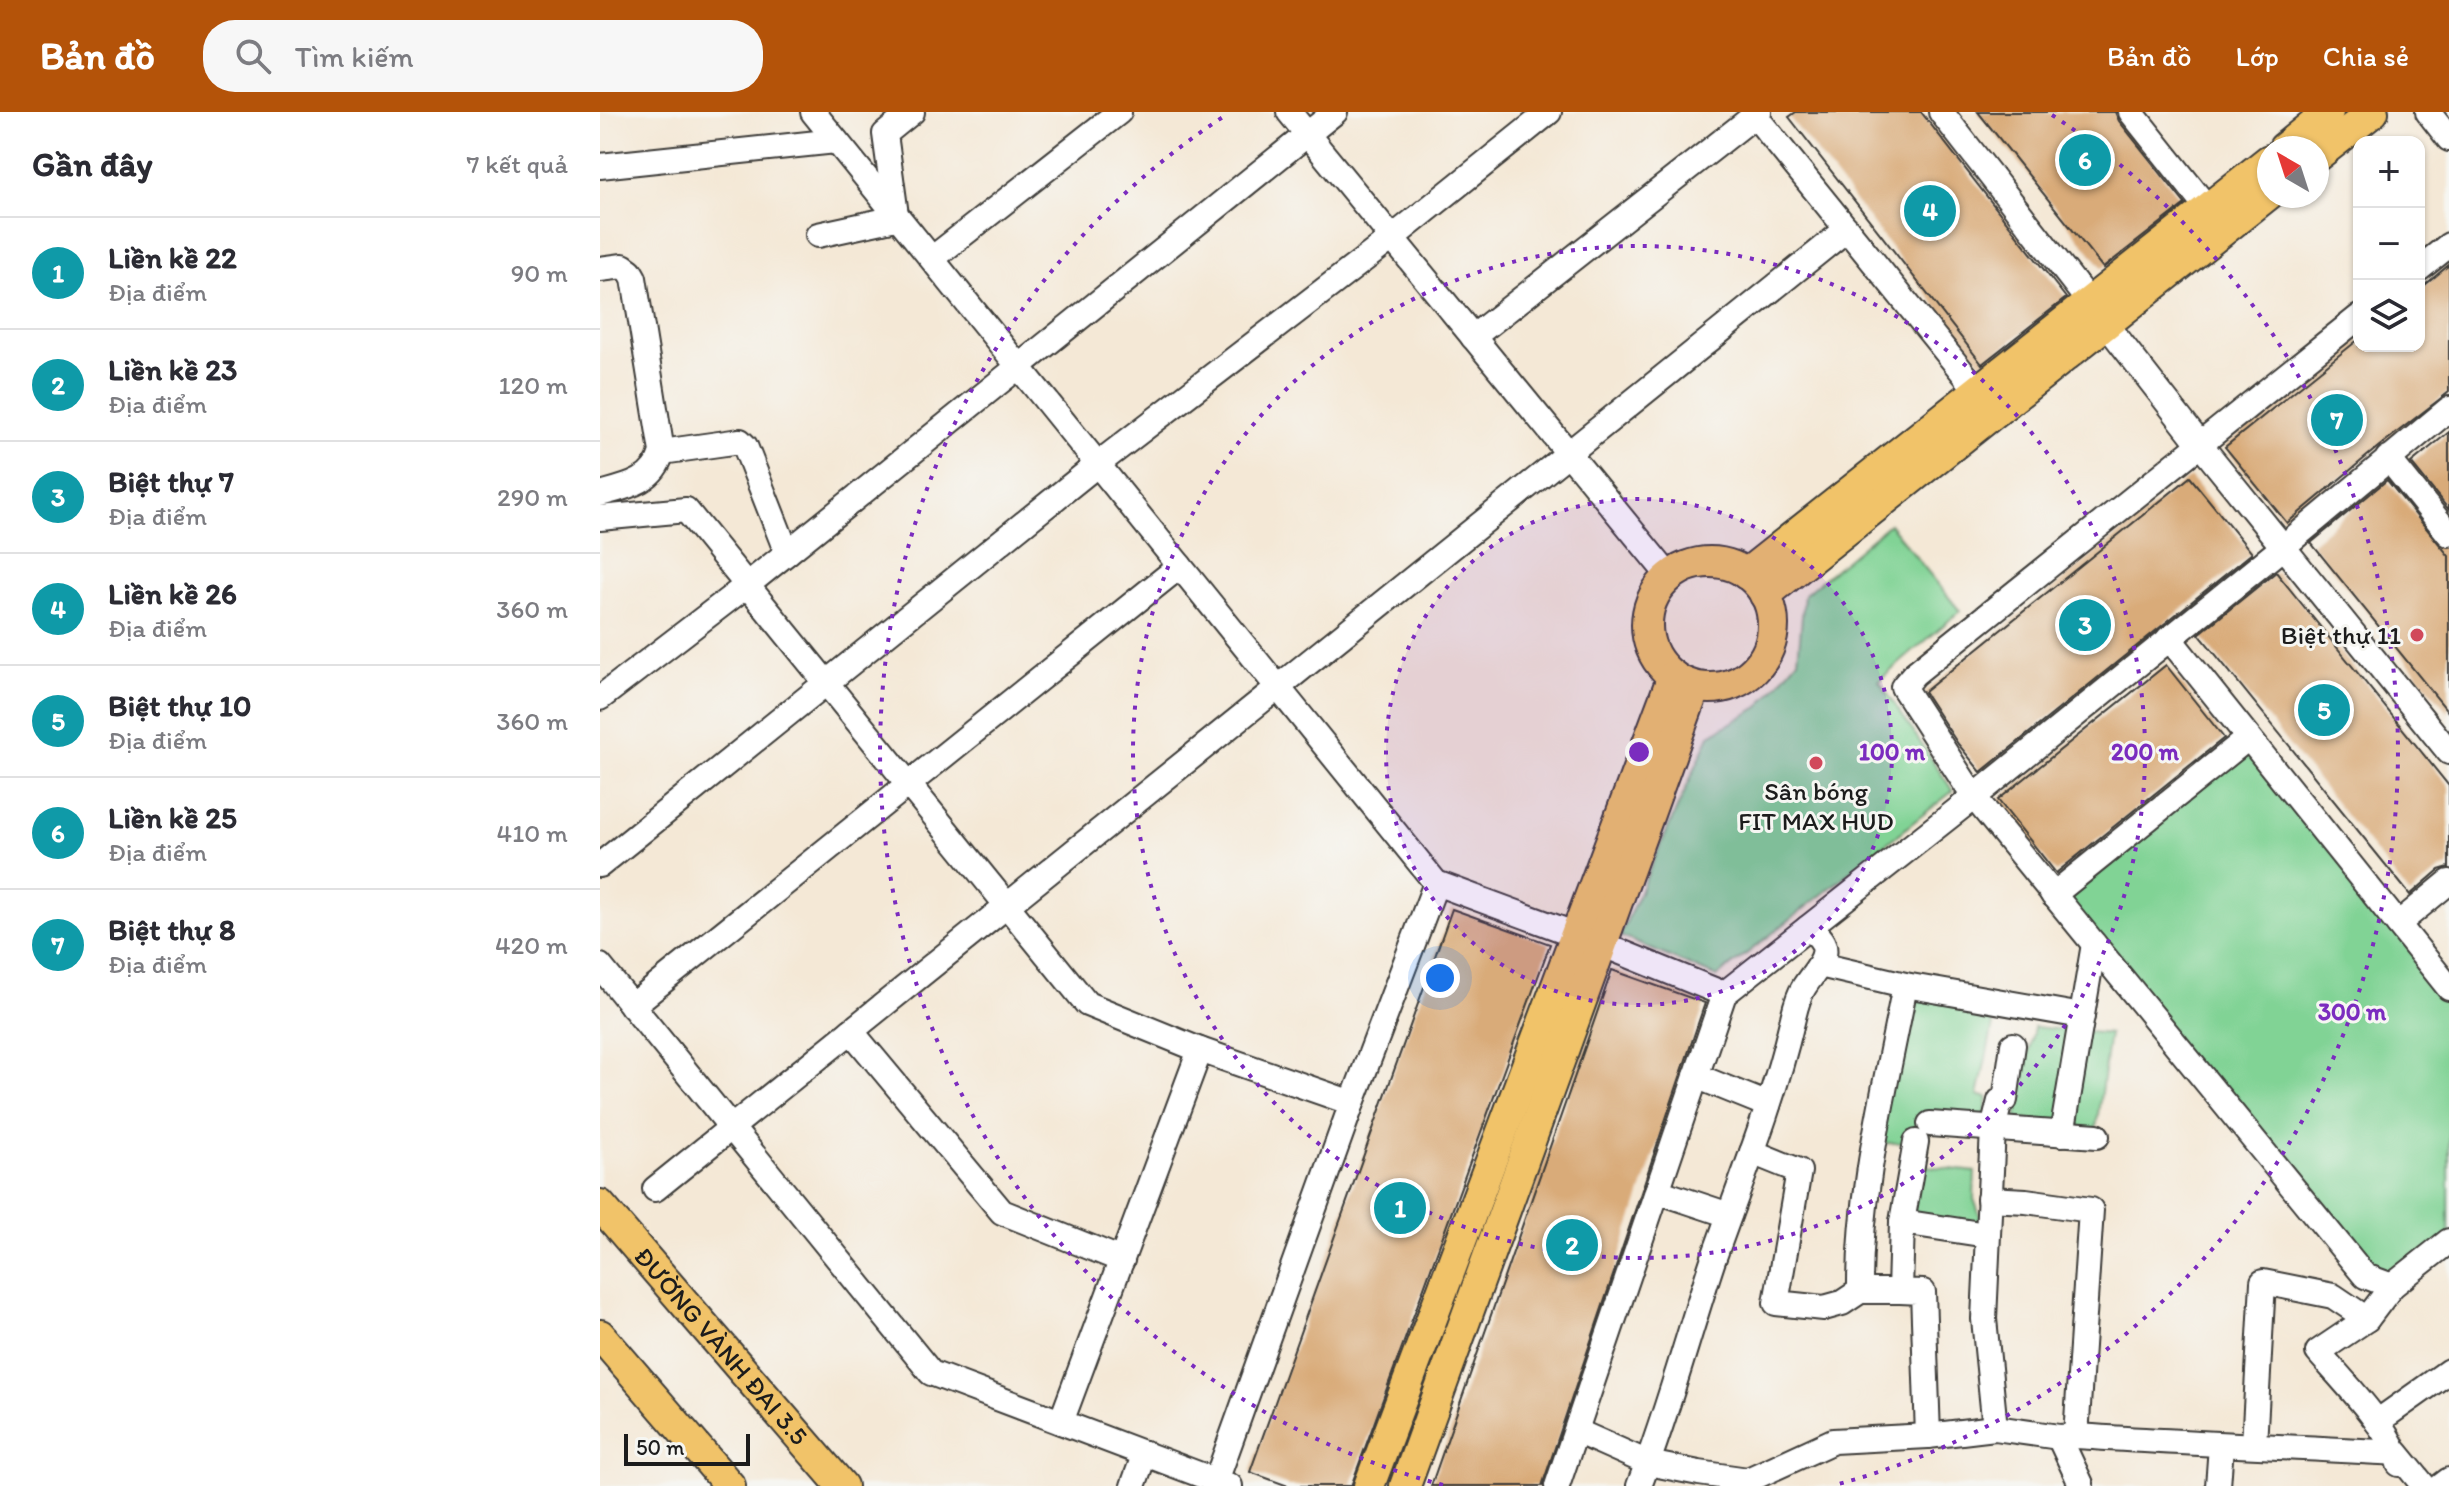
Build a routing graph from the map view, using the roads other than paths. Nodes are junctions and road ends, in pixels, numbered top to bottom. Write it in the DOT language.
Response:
graph roads {
  1 [pos="813,112"];
  2 [pos="912,112"];
  3 [pos="1119,112"];
  4 [pos="1289,112"];
  5 [pos="1335,112"];
  6 [pos="1549,112"];
  7 [pos="1941,112"];
  8 [pos="2131,112"];
  9 [pos="2373,112"];
  10 [pos="2428,112"];
  11 [pos="1755,113"];
  12 [pos="2318,115"];
  13 [pos="1308,134"];
  14 [pos="2296,136"];
  15 [pos="2449,139"];
  16 [pos="836,141"];
  17 [pos="2329,147"];
  18 [pos="600,166"];
  19 [pos="2257,170"];
  20 [pos="2257,202"];
  21 [pos="2208,209"];
  22 [pos="896,218"];
  23 [pos="1847,229"];
  24 [pos="818,235"];
  25 [pos="1392,238"];
  26 [pos="2449,245"];
  27 [pos="933,258"];
  28 [pos="2425,264"];
  29 [pos="600,269"];
  30 [pos="2098,313"];
  31 [pos="2353,322"];
  32 [pos="1473,337"];
  33 [pos="1020,367"];
  34 [pos="1977,390"];
  35 [pos="2449,409"];
  36 [pos="2199,443"];
  37 [pos="662,452"];
  38 [pos="1569,453"];
  39 [pos="2388,458"];
  40 [pos="1099,463"];
  41 [pos="600,494"];
  42 [pos="600,518"];
  43 [pos="2449,534"];
  44 [pos="2283,547"];
  45 [pos="787,553"];
  46 [pos="1180,566"];
  47 [pos="1669,576"];
  48 [pos="1756,584"];
  49 [pos="746,586"];
  50 [pos="2169,638"];
  51 [pos="826,682"];
  52 [pos="1684,682"];
  53 [pos="1278,687"];
  54 [pos="600,698"];
  55 [pos="2248,738"];
  56 [pos="2449,752"];
  57 [pos="909,784"];
  58 [pos="1974,797"];
  59 [pos="600,865"];
  60 [pos="2449,882"];
  61 [pos="1436,883"];
  62 [pos="2053,895"];
  63 [pos="1007,905"];
  64 [pos="2398,924"];
  65 [pos="1808,928"];
  66 [pos="1589,939"];
  67 [pos="2094,944"];
  68 [pos="1820,965"];
  69 [pos="600,966"];
  70 [pos="1905,985"];
  71 [pos="2449,988"];
  72 [pos="1724,994"];
  73 [pos="632,1006"];
  74 [pos="2082,1016"];
  75 [pos="851,1031"];
  76 [pos="2013,1045"];
  77 [pos="1200,1050"];
  78 [pos="1696,1076"];
  79 [pos="1352,1103"];
  80 [pos="1768,1105"];
  81 [pos="731,1128"];
  82 [pos="1993,1129"];
  83 [pos="2062,1134"];
  84 [pos="2097,1136"];
  85 [pos="1752,1152"];
  86 [pos="655,1189"];
  87 [pos="1657,1191"];
  88 [pos="1989,1199"];
  89 [pos="600,1205"];
  90 [pos="1729,1215"];
  91 [pos="1902,1222"];
  92 [pos="1987,1235"];
  93 [pos="600,1237"];
  94 [pos="2447,1248"];
  95 [pos="1122,1260"];
  96 [pos="2392,1286"];
  97 [pos="1860,1291"];
  98 [pos="1900,1291"];
  99 [pos="2367,1319"];
  100 [pos="600,1335"];
  101 [pos="600,1366"];
  102 [pos="2449,1371"];
  103 [pos="1061,1422"];
  104 [pos="2377,1422"];
  105 [pos="1995,1428"];
  106 [pos="1576,1431"];
  107 [pos="1928,1436"];
  108 [pos="2067,1437"];
  109 [pos="2254,1445"];
  110 [pos="2221,1446"];
  111 [pos="1145,1453"];
  112 [pos="2397,1453"];
  113 [pos="1648,1463"];
  114 [pos="1761,1480"];
  115 [pos="2449,1480"];
  116 [pos="1223,1483"];
  117 [pos="2081,1484"];
  118 [pos="704,1486"];
  119 [pos="730,1486"];
  120 [pos="815,1486"];
  121 [pos="842,1486"];
  122 [pos="1133,1486"];
  123 [pos="1369,1486"];
  124 [pos="1405,1486"];
  125 [pos="1557,1486"];
  126 [pos="1639,1486"];
  127 [pos="2218,1486"];
  128 [pos="2404,1486"];
  129 [pos="2424,1486"];
  130 [pos="2441,1486"];
  1 -- 16 [label="street"];
  2 -- 22 [label="street"];
  3 -- 27 [label="street"];
  4 -- 13 [label="street"];
  5 -- 13 [label="street"];
  6 -- 25 [label="street"];
  7 -- 30 [label="street"];
  8 -- 21 [label="street"];
  9 -- 17 [label="main road"];
  10 -- 15 [label="street"];
  11 -- 23 [label="street"];
  11 -- 32 [label="street"];
  12 -- 14 [label="main road"];
  13 -- 25 [label="street"];
  13 -- 33 [label="street"];
  16 -- 18 [label="street"];
  16 -- 22 [label="street"];
  19 -- 21 [label="main road"];
  20 -- 30 [label="main road"];
  21 -- 30 [label="main road"];
  22 -- 24 [label="street"];
  22 -- 27 [label="street"];
  23 -- 34 [label="street"];
  23 -- 38 [label="street"];
  25 -- 32 [label="street"];
  25 -- 40 [label="street"];
  26 -- 28 [label="street"];
  27 -- 33 [label="street"];
  29 -- 37 [label="street"];
  30 -- 34 [label="main road"];
  30 -- 36 [label="street"];
  30 -- 48 [label="main road"];
  31 -- 36 [label="street"];
  32 -- 38 [label="street"];
  33 -- 40 [label="street"];
  33 -- 45 [label="street"];
  34 -- 48 [label="main road"];
  35 -- 39 [label="street"];
  36 -- 44 [label="street"];
  36 -- 58 [label="street"];
  37 -- 41 [label="street"];
  37 -- 45 [label="street"];
  38 -- 47 [label="street"];
  38 -- 53 [label="street"];
  39 -- 43 [label="street"];
  39 -- 44 [label="street"];
  40 -- 46 [label="street"];
  40 -- 51 [label="street"];
  42 -- 49 [label="street"];
  44 -- 50 [label="street"];
  44 -- 56 [label="street"];
  45 -- 49 [label="street"];
  46 -- 53 [label="street"];
  46 -- 57 [label="street"];
  47 -- 48 [label="main road"];
  47 -- 52 [label="main road"];
  48 -- 52 [label="main road"];
  49 -- 51 [label="street"];
  49 -- 54 [label="street"];
  50 -- 55 [label="street"];
  50 -- 58 [label="street"];
  51 -- 57 [label="street"];
  51 -- 59 [label="street"];
  52 -- 66 [label="main road"];
  53 -- 61 [label="street"];
  53 -- 63 [label="street"];
  55 -- 62 [label="street"];
  55 -- 64 [label="street"];
  57 -- 63 [label="street"];
  57 -- 73 [label="street"];
  58 -- 62 [label="street"];
  58 -- 65 [label="street"];
  60 -- 64 [label="street"];
  61 -- 66 [label="street"];
  61 -- 79 [label="street"];
  62 -- 67 [label="street"];
  63 -- 75 [label="street"];
  63 -- 77 [label="street"];
  64 -- 71 [label="street"];
  65 -- 68 [label="street"];
  65 -- 72 [label="street"];
  66 -- 72 [label="street"];
  66 -- 123 [label="main road"];
  66 -- 124 [label="main road"];
  67 -- 74 [label="street"];
  67 -- 96 [label="street"];
  68 -- 70 [label="street"];
  68 -- 80 [label="street"];
  69 -- 73 [label="street"];
  70 -- 74 [label="street"];
  70 -- 97 [label="street"];
  72 -- 78 [label="street"];
  73 -- 81 [label="street"];
  74 -- 83 [label="street"];
  75 -- 81 [label="street"];
  75 -- 95 [label="street"];
  76 -- 82 [label="street"];
  77 -- 79 [label="street"];
  77 -- 95 [label="street"];
  78 -- 80 [label="street"];
  78 -- 87 [label="street"];
  79 -- 116 [label="street"];
  80 -- 85 [label="street"];
  81 -- 86 [label="street"];
  81 -- 103 [label="street"];
  82 -- 83 [label="street"];
  82 -- 88 [label="street"];
  82 -- 91 [label="street"];
  83 -- 84 [label="street"];
  85 -- 90 [label="street"];
  85 -- 97 [label="street"];
  87 -- 90 [label="street"];
  87 -- 106 [label="street"];
  88 -- 92 [label="street"];
  88 -- 108 [label="street"];
  89 -- 121 [label="main road, ĐƯỜNG VÀNH ĐAI 3.5"];
  90 -- 113 [label="street"];
  91 -- 92 [label="street"];
  91 -- 98 [label="street"];
  92 -- 105 [label="street"];
  93 -- 120 [label="main road"];
  94 -- 96 [label="street"];
  95 -- 103 [label="street"];
  96 -- 99 [label="street"];
  97 -- 98 [label="street"];
  98 -- 107 [label="street"];
  99 -- 104 [label="street"];
  99 -- 109 [label="street"];
  100 -- 119 [label="main road"];
  101 -- 118 [label="main road"];
  102 -- 104 [label="street"];
  103 -- 111 [label="street"];
  104 -- 112 [label="street"];
  105 -- 107 [label="street"];
  105 -- 108 [label="street"];
  106 -- 113 [label="street"];
  106 -- 125 [label="street"];
  107 -- 114 [label="street"];
  108 -- 110 [label="street"];
  108 -- 117 [label="street"];
  109 -- 110 [label="street"];
  109 -- 112 [label="street"];
  110 -- 127 [label="street"];
  111 -- 116 [label="street"];
  111 -- 122 [label="street"];
  112 -- 128 [label="street"];
  112 -- 129 [label="street"];
  113 -- 114 [label="street"];
  113 -- 126 [label="street"];
  115 -- 130 [label="street"];
}
